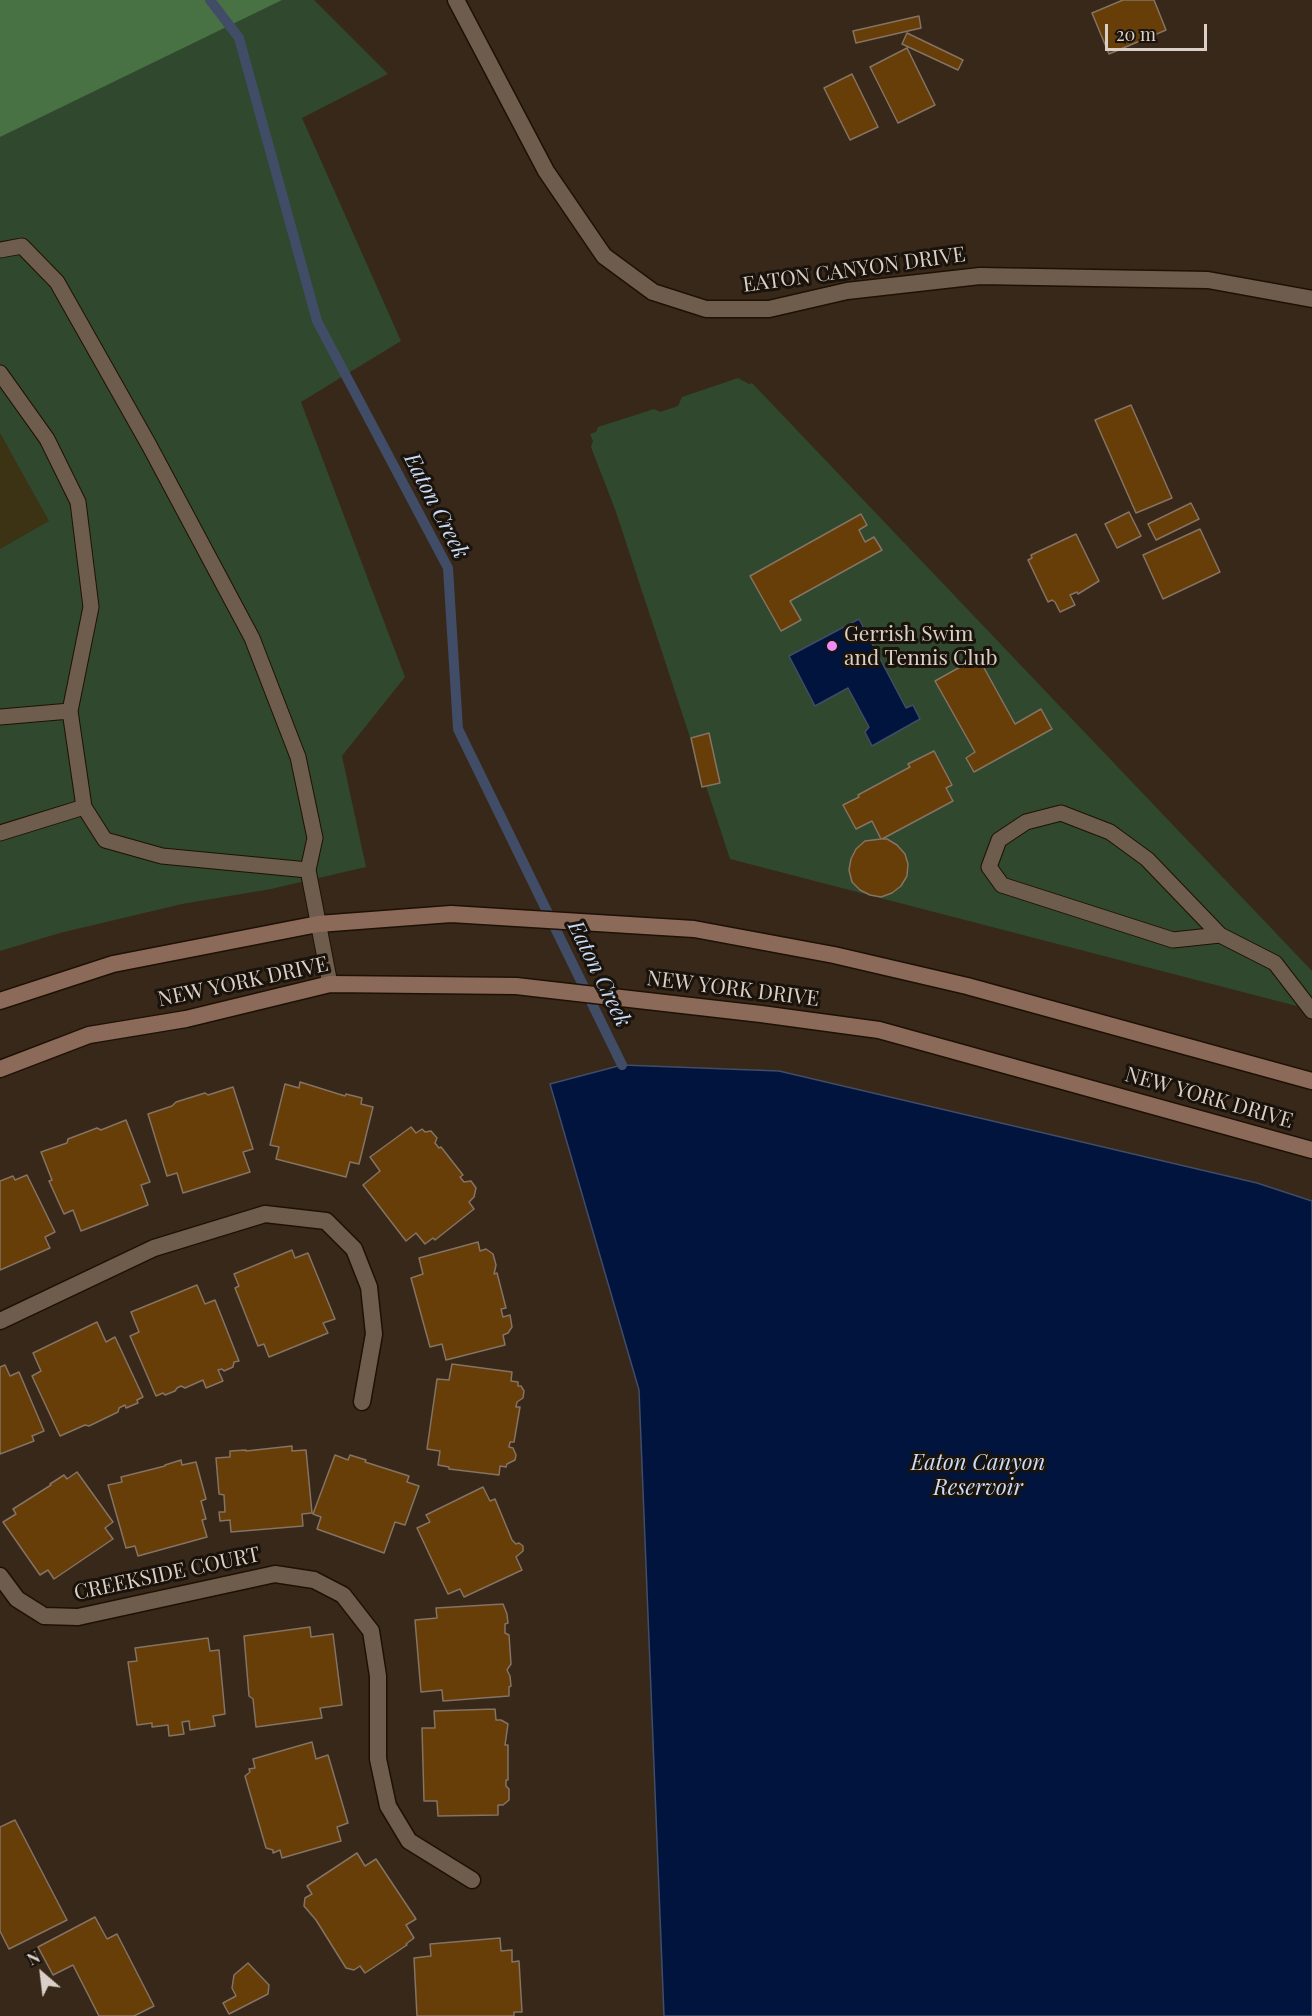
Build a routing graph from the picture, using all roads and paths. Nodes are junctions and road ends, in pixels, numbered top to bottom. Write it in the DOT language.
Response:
graph roads {
  1 [pos="456,0"];
  2 [pos="0,250"];
  3 [pos="1312,299"];
  4 [pos="0,372"];
  5 [pos="70,711"];
  6 [pos="0,717"];
  7 [pos="84,807"];
  8 [pos="0,833"];
  9 [pos="308,870"];
  10 [pos="318,924"];
  11 [pos="1220,936"];
  12 [pos="330,984"];
  13 [pos="0,1001"];
  14 [pos="1312,1011"];
  15 [pos="0,1069"];
  16 [pos="1312,1081"];
  17 [pos="1312,1150"];
  18 [pos="0,1322"];
  19 [pos="362,1402"];
  20 [pos="0,1576"];
  21 [pos="472,1880"];
  1 -- 3 [label="street, EATON CANYON DRIVE"];
  2 -- 9 [label="lane"];
  4 -- 5 [label="lane"];
  5 -- 6 [label="lane"];
  5 -- 7 [label="lane"];
  7 -- 8 [label="lane"];
  7 -- 9 [label="lane"];
  9 -- 10 [label="lane"];
  10 -- 12 [label="lane"];
  10 -- 13 [label="main road, NEW YORK DRIVE"];
  10 -- 16 [label="main road, NEW YORK DRIVE"];
  11 -- 11 [label="lane"];
  11 -- 14 [label="lane"];
  12 -- 15 [label="main road, NEW YORK DRIVE"];
  12 -- 17 [label="main road, NEW YORK DRIVE"];
  18 -- 19 [label="street"];
  20 -- 21 [label="street, CREEKSIDE COURT"];
}
